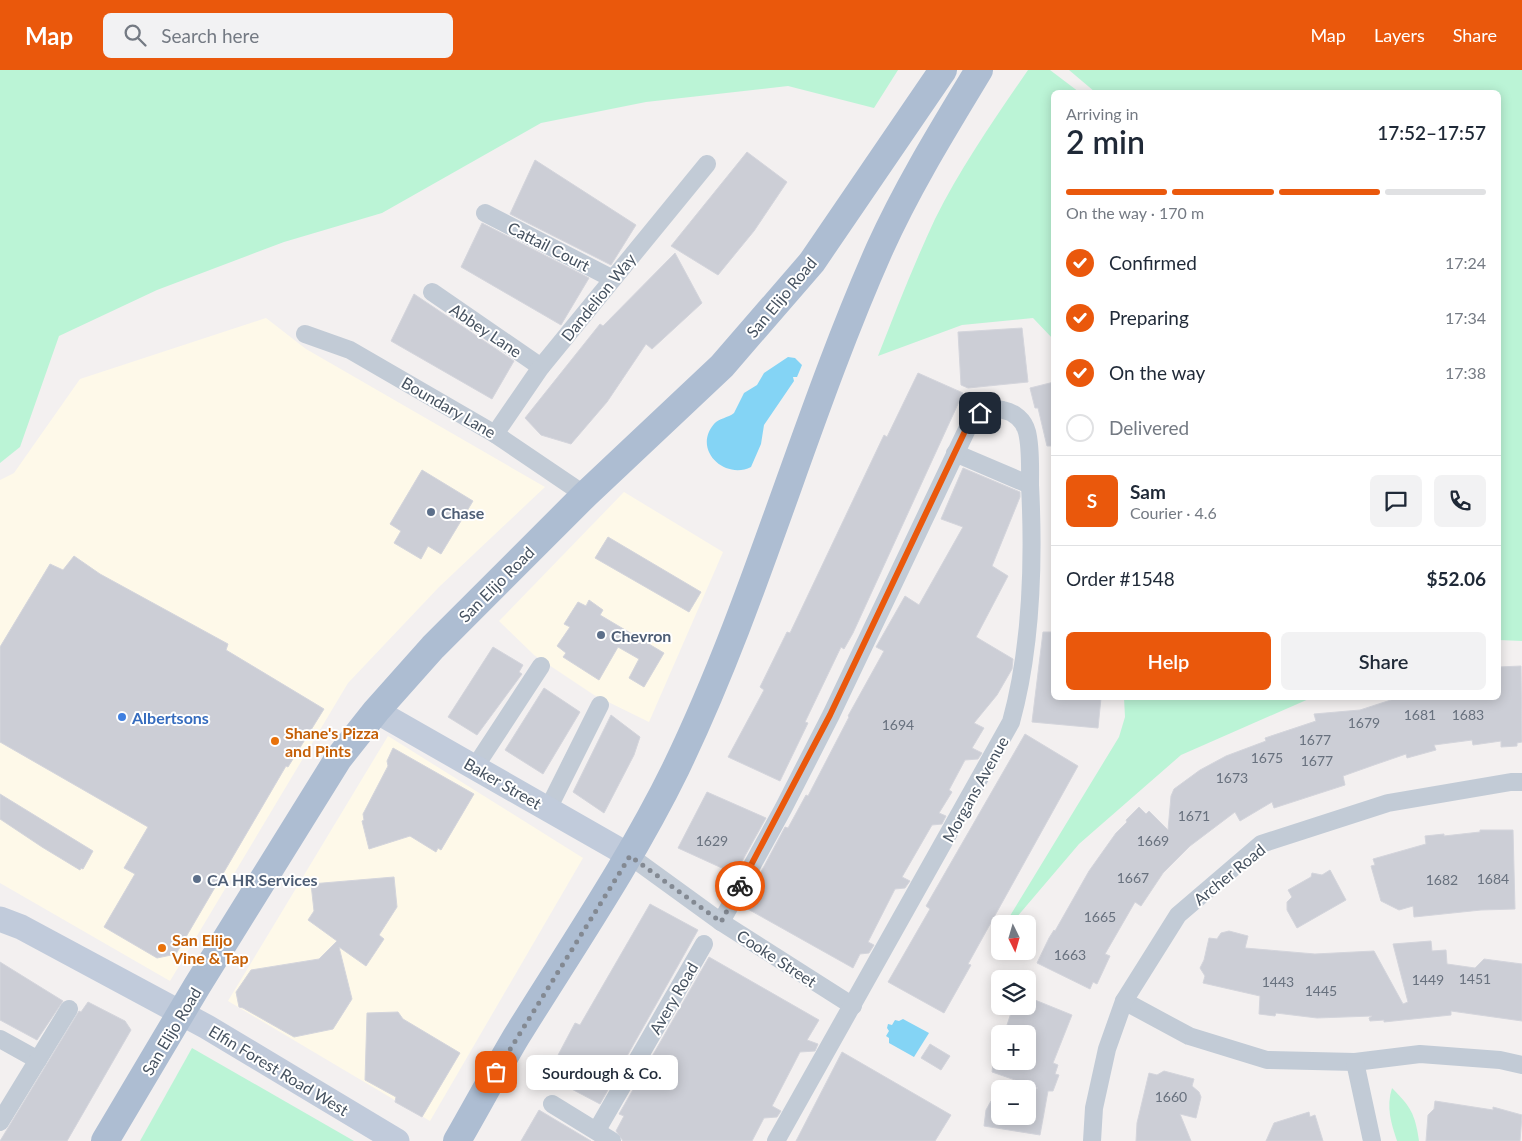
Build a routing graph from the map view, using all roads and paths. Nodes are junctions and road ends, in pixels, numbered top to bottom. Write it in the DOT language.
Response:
graph roads {
  1 [pos="943,70"];
  2 [pos="979,70"];
  3 [pos="707,164"];
  4 [pos="485,213"];
  5 [pos="613,279"];
  6 [pos="432,292"];
  7 [pos="305,334"];
  8 [pos="541,367"];
  9 [pos="495,434"];
  10 [pos="955,453"];
  11 [pos="1030,485"];
  12 [pos="585,495"];
  13 [pos="541,666"];
  14 [pos="600,705"];
  15 [pos="376,711"];
  16 [pos="474,767"];
  17 [pos="1522,782"];
  18 [pos="548,809"];
  19 [pos="630,856"];
  20 [pos="0,919"];
  21 [pos="721,922"];
  22 [pos="704,944"];
  23 [pos="1124,1001"];
  24 [pos="853,1006"];
  25 [pos="69,1009"];
  26 [pos="182,1013"];
  27 [pos="0,1039"];
  28 [pos="38,1060"];
  29 [pos="1354,1062"];
  30 [pos="1522,1065"];
  31 [pos="552,1104"];
  32 [pos="0,1122"];
  33 [pos="597,1130"];
  34 [pos="105,1141"];
  35 [pos="397,1141"];
  36 [pos="457,1141"];
  37 [pos="612,1141"];
  38 [pos="776,1141"];
  39 [pos="1092,1141"];
  40 [pos="1372,1141"];
  1 -- 12 [label="main road, San Elijo Road"];
  2 -- 19 [label="main road"];
  3 -- 5 [label="street, Dandelion Way"];
  4 -- 5 [label="street, Cattail Court"];
  5 -- 8 [label="street, Dandelion Way"];
  6 -- 8 [label="street, Abbey Lane"];
  7 -- 9 [label="street, Boundary Lane"];
  8 -- 9 [label="street, Dandelion Way"];
  9 -- 12 [label="street, Boundary Lane"];
  10 -- 11 [label="street"];
  10 -- 11 [label="street, Morgans Avenue"];
  10 -- 21 [label="street"];
  11 -- 24 [label="street, Morgans Avenue"];
  12 -- 15 [label="main road, San Elijo Road"];
  13 -- 16 [label="street"];
  14 -- 18 [label="street"];
  15 -- 16 [label="main road, Baker Street"];
  15 -- 26 [label="main road, San Elijo Road"];
  16 -- 18 [label="main road, Baker Street"];
  17 -- 23 [label="street, Archer Road"];
  18 -- 19 [label="main road, Baker Street"];
  19 -- 21 [label="street, Cooke Street"];
  19 -- 36 [label="main road"];
  20 -- 26 [label="main road, Elfin Forest Road West"];
  21 -- 24 [label="street, Cooke Street"];
  22 -- 33 [label="street, Avery Road"];
  23 -- 29 [label="street"];
  23 -- 39 [label="street, Archer Road"];
  24 -- 38 [label="street, Morgans Avenue"];
  25 -- 28 [label="street"];
  26 -- 34 [label="main road, San Elijo Road"];
  26 -- 35 [label="main road, Elfin Forest Road West"];
  27 -- 28 [label="street"];
  28 -- 32 [label="street"];
  29 -- 30 [label="street"];
  29 -- 40 [label="street"];
  31 -- 33 [label="street"];
  33 -- 37 [label="street"];
}
